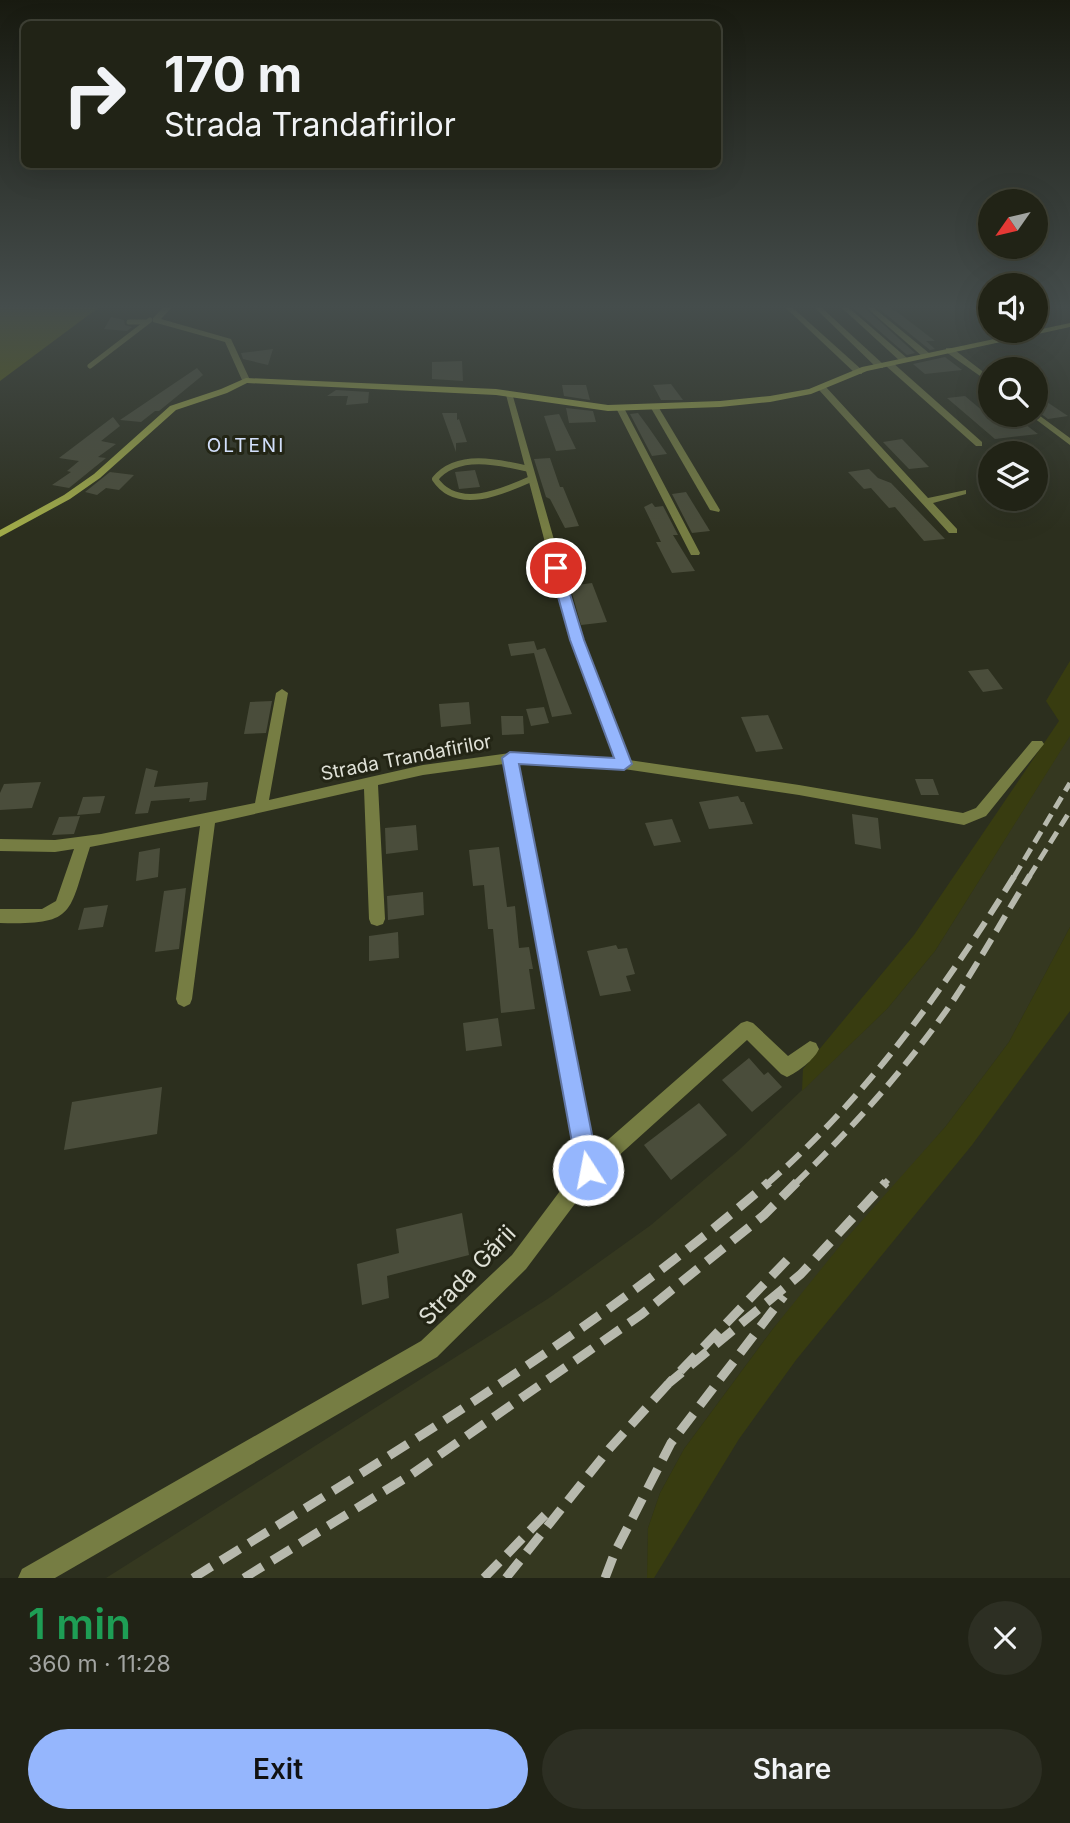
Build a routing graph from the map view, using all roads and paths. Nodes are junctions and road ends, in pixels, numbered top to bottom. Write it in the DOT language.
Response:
graph roads {
  1 [pos="243,382"];
  2 [pos="313,382"];
  3 [pos="837,382"];
  4 [pos="904,382"];
  5 [pos="822,388"];
  6 [pos="508,393"];
  7 [pos="620,408"];
  8 [pos="655,408"];
  9 [pos="1048,426"];
  10 [pos="1070,442"];
  11 [pos="978,443"];
  12 [pos="530,474"];
  13 [pos="963,492"];
  14 [pos="926,501"];
  15 [pos="715,510"];
  16 [pos="953,531"];
  17 [pos="0,534"];
  18 [pos="695,553"];
  19 [pos="282,693"];
  20 [pos="1037,744"];
  21 [pos="510,758"];
  22 [pos="624,764"];
  23 [pos="371,782"];
  24 [pos="261,807"];
  25 [pos="208,819"];
  26 [pos="84,843"];
  27 [pos="0,845"];
  28 [pos="0,916"];
  29 [pos="377,919"];
  30 [pos="184,999"];
  31 [pos="810,1049"];
  32 [pos="588,1170"];
  33 [pos="31,1578"];
  1 -- 17 [label="street"];
  2 -- 6 [label="street"];
  3 -- 5 [label="street"];
  4 -- 11 [label="street"];
  5 -- 8 [label="street"];
  5 -- 14 [label="street"];
  6 -- 7 [label="street"];
  6 -- 12 [label="street"];
  7 -- 8 [label="street"];
  7 -- 18 [label="street"];
  8 -- 15 [label="street"];
  9 -- 10 [label="street"];
  12 -- 12 [label="lane"];
  12 -- 22 [label="street"];
  13 -- 14 [label="street"];
  14 -- 16 [label="street"];
  19 -- 24 [label="street"];
  20 -- 22 [label="street, Strada Trandafirilor"];
  21 -- 22 [label="street, Strada Trandafirilor"];
  21 -- 23 [label="street, Strada Trandafirilor"];
  21 -- 32 [label="street"];
  23 -- 24 [label="street, Strada Trandafirilor"];
  23 -- 29 [label="street"];
  24 -- 25 [label="street, Strada Trandafirilor"];
  25 -- 26 [label="street, Strada Trandafirilor"];
  25 -- 30 [label="street"];
  26 -- 27 [label="street, Strada Trandafirilor"];
  26 -- 28 [label="street"];
  31 -- 32 [label="street, Strada Gării"];
  32 -- 33 [label="street, Strada Gării"];
}
